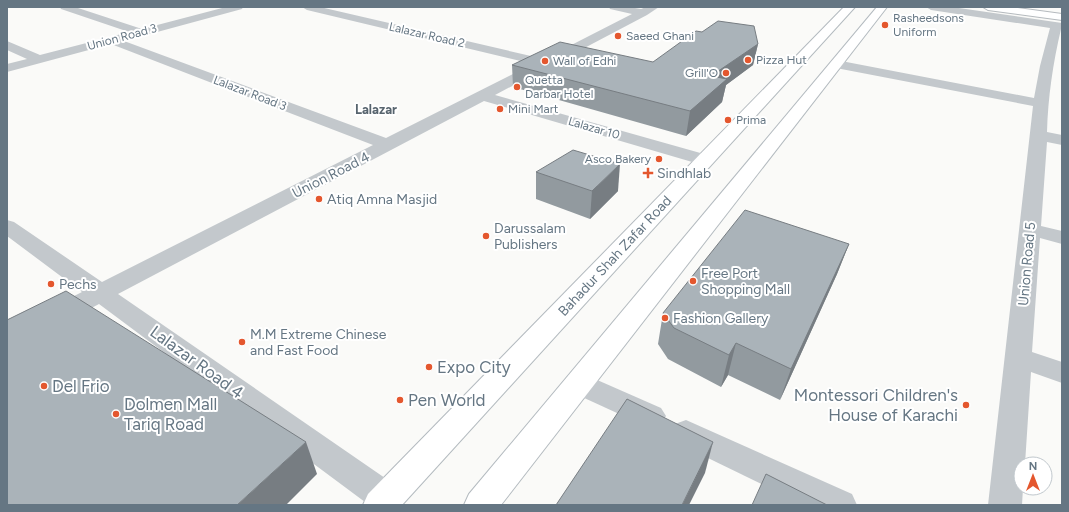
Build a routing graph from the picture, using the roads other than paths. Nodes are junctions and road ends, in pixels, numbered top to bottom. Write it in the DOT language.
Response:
graph roads {
  1 [pos="65,7"];
  2 [pos="195,7"];
  3 [pos="238,7"];
  4 [pos="307,7"];
  5 [pos="614,7"];
  6 [pos="850,7"];
  7 [pos="882,7"];
  8 [pos="932,7"];
  9 [pos="988,7"];
  10 [pos="1018,7"];
  11 [pos="648,10"];
  12 [pos="214,13"];
  13 [pos="1059,16"];
  14 [pos="140,32"];
  15 [pos="111,40"];
  16 [pos="7,46"];
  17 [pos="38,59"];
  18 [pos="546,63"];
  19 [pos="836,64"];
  20 [pos="7,68"];
  21 [pos="482,96"];
  22 [pos="1040,103"];
  23 [pos="1039,135"];
  24 [pos="1062,140"];
  25 [pos="389,145"];
  26 [pos="705,160"];
  27 [pos="7,226"];
  28 [pos="1030,229"];
  29 [pos="1062,238"];
  30 [pos="101,293"];
  31 [pos="7,342"];
  32 [pos="1018,357"];
  33 [pos="1062,373"];
  34 [pos="579,383"];
  35 [pos="383,502"];
  36 [pos="481,505"];
  37 [pos="840,505"];
  38 [pos="1004,505"];
  1 -- 14 [label="street"];
  2 -- 12 [label="street"];
  3 -- 12 [label="street, Union Road 3"];
  4 -- 18 [label="street, Lalazar Road 2"];
  5 -- 11 [label="street"];
  6 -- 26 [label="main road, Bahadur Shah Zafar Road"];
  7 -- 19 [label="main road"];
  8 -- 13 [label="street"];
  9 -- 13 [label="main road"];
  10 -- 13 [label="main road"];
  11 -- 18 [label="street, Union Road 4"];
  12 -- 14 [label="street, Union Road 3"];
  13 -- 22 [label="street, Union Road 5"];
  14 -- 15 [label="street, Union Road 3"];
  15 -- 17 [label="street, Union Road 3"];
  15 -- 25 [label="street, Lalazar Road 3"];
  16 -- 17 [label="street"];
  17 -- 20 [label="street, Union Road 3"];
  18 -- 21 [label="street, Union Road 4"];
  19 -- 22 [label="street"];
  19 -- 34 [label="main road"];
  21 -- 25 [label="street, Union Road 4"];
  21 -- 26 [label="street, Lalazar 10"];
  22 -- 23 [label="street, Union Road 5"];
  23 -- 24 [label="street"];
  23 -- 28 [label="street, Union Road 5"];
  25 -- 30 [label="street, Union Road 4"];
  26 -- 35 [label="main road, Bahadur Shah Zafar Road"];
  27 -- 30 [label="street, Lalazar Road 4"];
  28 -- 29 [label="street"];
  28 -- 32 [label="street, Union Road 5"];
  30 -- 31 [label="street, Union Road 4"];
  30 -- 35 [label="street, Lalazar Road 4"];
  32 -- 33 [label="street"];
  32 -- 38 [label="street, Union Road 5"];
  34 -- 36 [label="main road"];
  34 -- 37 [label="street"];
}
